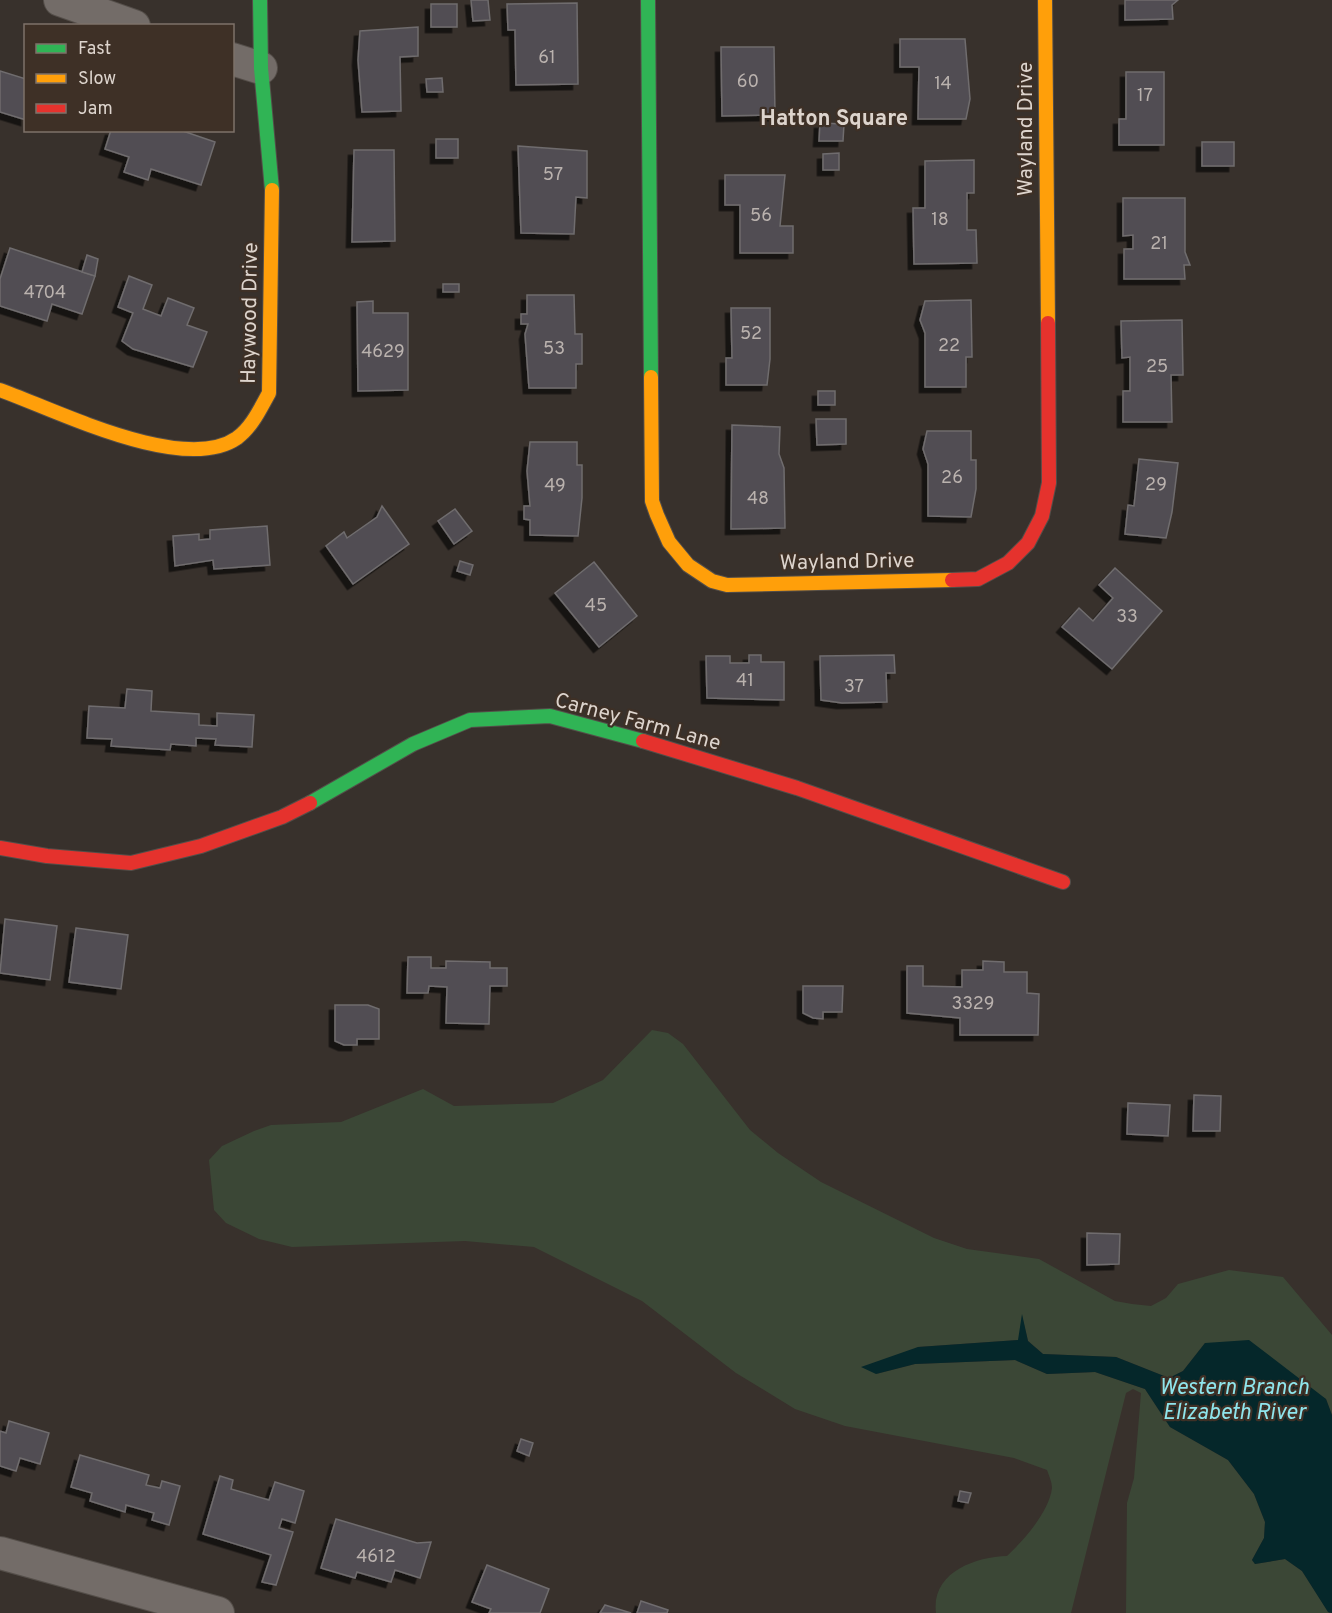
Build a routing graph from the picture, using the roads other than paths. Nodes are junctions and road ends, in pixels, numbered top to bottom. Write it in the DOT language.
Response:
graph roads {
  1 [pos="60,0"];
  2 [pos="260,0"];
  3 [pos="648,0"];
  4 [pos="1045,0"];
  5 [pos="128,24"];
  6 [pos="247,64"];
  7 [pos="0,390"];
  8 [pos="0,848"];
  9 [pos="1063,882"];
  10 [pos="0,1553"];
  11 [pos="218,1613"];
  1 -- 5 [label="street"];
  2 -- 6 [label="street, Haywood Drive"];
  3 -- 4 [label="street, Wayland Drive"];
  6 -- 7 [label="street, Haywood Drive"];
  8 -- 9 [label="street, Carney Farm Lane"];
  10 -- 11 [label="street"];
}
